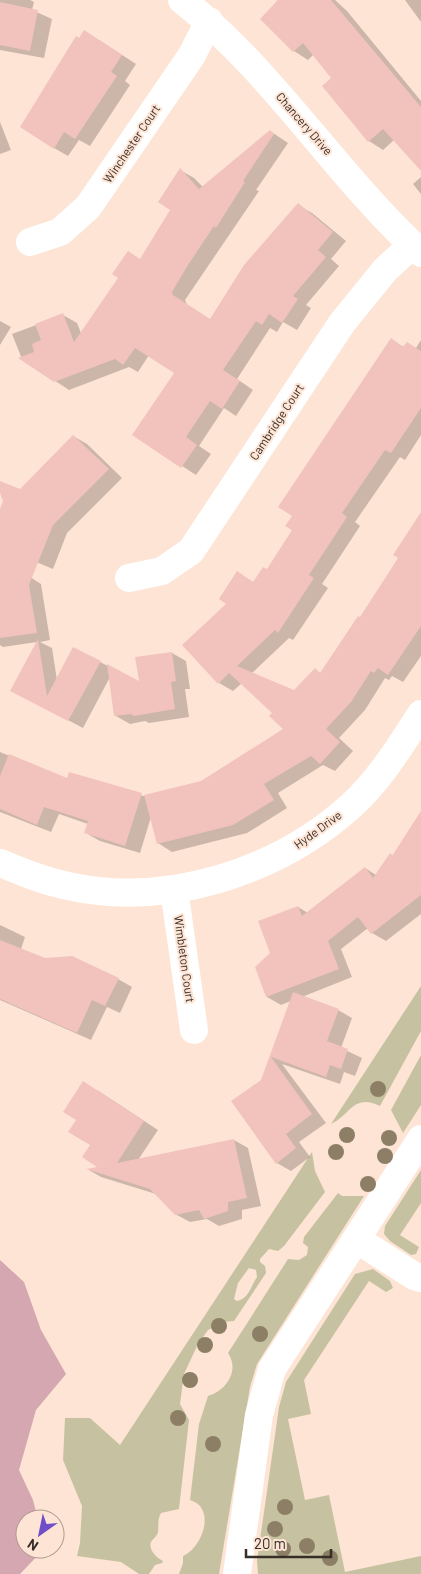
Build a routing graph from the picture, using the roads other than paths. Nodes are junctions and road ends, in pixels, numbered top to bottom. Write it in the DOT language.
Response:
graph roads {
  1 [pos="182,0"];
  2 [pos="209,21"];
  3 [pos="30,242"];
  4 [pos="417,249"];
  5 [pos="130,578"];
  6 [pos="421,714"];
  7 [pos="0,863"];
  8 [pos="174,889"];
  9 [pos="194,1030"];
  10 [pos="421,1139"];
  11 [pos="356,1239"];
  12 [pos="421,1278"];
  13 [pos="237,1574"];
  1 -- 2 [label="street, Chancery Drive"];
  2 -- 3 [label="street, Winchester Court"];
  2 -- 4 [label="street, Chancery Drive"];
  4 -- 5 [label="street, Cambridge Court"];
  6 -- 8 [label="street, Hyde Drive"];
  7 -- 8 [label="street, Hyde Drive"];
  8 -- 9 [label="street, Wimbleton Court"];
  10 -- 11 [label="street"];
  11 -- 12 [label="street"];
  11 -- 13 [label="street"];
}
